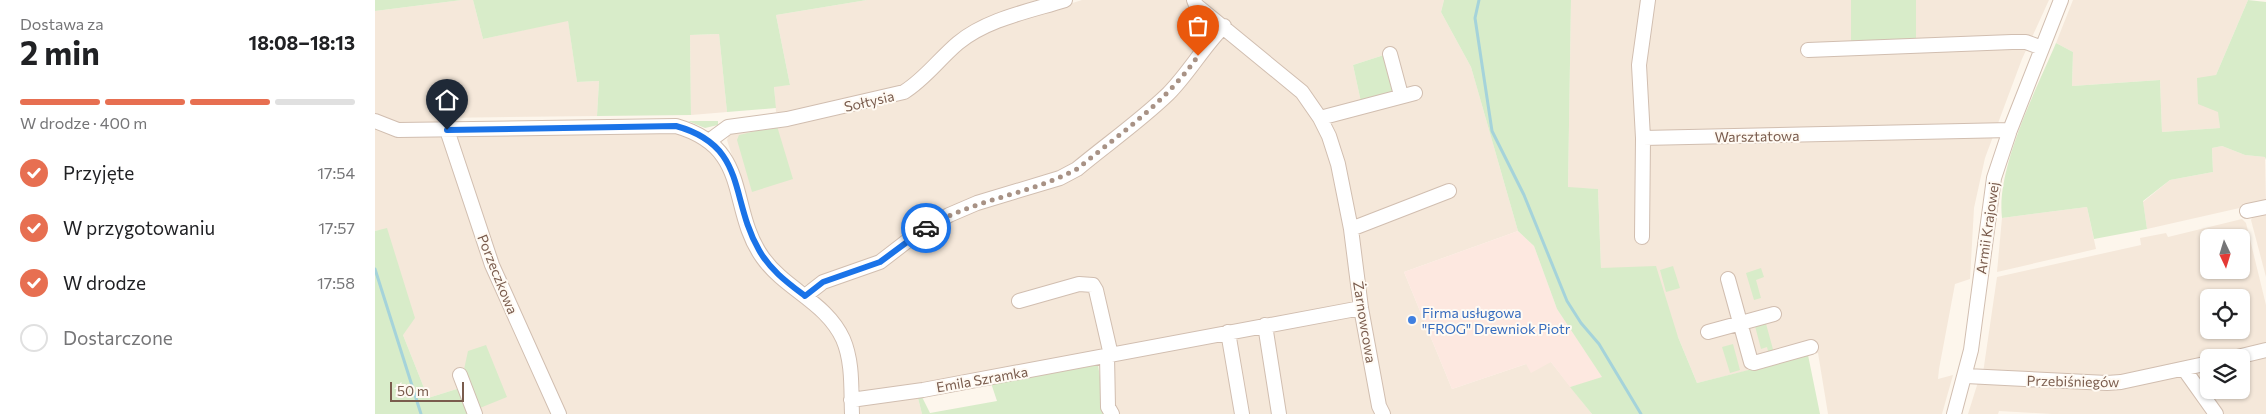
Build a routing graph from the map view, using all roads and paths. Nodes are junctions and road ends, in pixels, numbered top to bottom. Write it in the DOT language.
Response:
graph roads {
  1 [pos="1065,0"];
  2 [pos="1648,0"];
  3 [pos="2061,0"];
  4 [pos="1195,2"];
  5 [pos="1224,26"];
  6 [pos="1206,44"];
  7 [pos="2042,48"];
  8 [pos="1808,50"];
  9 [pos="1390,54"];
  10 [pos="1320,118"];
  11 [pos="375,122"];
  12 [pos="447,130"];
  13 [pos="2010,130"];
  14 [pos="1643,138"];
  15 [pos="709,141"];
  16 [pos="1449,191"];
  17 [pos="2266,207"];
  18 [pos="2247,211"];
  19 [pos="1351,229"];
  20 [pos="1642,236"];
  21 [pos="1728,279"];
  22 [pos="805,296"];
  23 [pos="1019,301"];
  24 [pos="1361,308"];
  25 [pos="1774,314"];
  26 [pos="1740,323"];
  27 [pos="1265,325"];
  28 [pos="1228,332"];
  29 [pos="1708,332"];
  30 [pos="1811,347"];
  31 [pos="2266,350"];
  32 [pos="2250,354"];
  33 [pos="1109,356"];
  34 [pos="2200,365"];
  35 [pos="2184,369"];
  36 [pos="460,375"];
  37 [pos="1966,376"];
  38 [pos="852,407"];
  39 [pos="475,414"];
  40 [pos="559,414"];
  41 [pos="1112,414"];
  42 [pos="1242,414"];
  43 [pos="1279,414"];
  44 [pos="1383,414"];
  45 [pos="1954,414"];
  46 [pos="2217,414"];
  1 -- 15 [label="street, Sołtysia"];
  2 -- 14 [label="street"];
  3 -- 7 [label="street, Armii Krajowej"];
  4 -- 5 [label="street, Żarnowcowa"];
  4 -- 6 [label="street"];
  5 -- 6 [label="street"];
  5 -- 10 [label="street, Żarnowcowa"];
  6 -- 22 [label="street"];
  7 -- 8 [label="street"];
  7 -- 13 [label="street, Armii Krajowej"];
  9 -- 10 [label="street"];
  10 -- 19 [label="street, Żarnowcowa"];
  11 -- 12 [label="street"];
  12 -- 15 [label="street"];
  12 -- 40 [label="street, Porzeczkowa"];
  13 -- 14 [label="street, Warsztatowa"];
  13 -- 37 [label="street, Armii Krajowej"];
  14 -- 20 [label="street"];
  15 -- 22 [label="street"];
  16 -- 19 [label="street"];
  17 -- 18 [label="street"];
  19 -- 24 [label="street, Żarnowcowa"];
  21 -- 26 [label="street"];
  22 -- 38 [label="street"];
  23 -- 33 [label="street"];
  24 -- 27 [label="street, Emila Szramka"];
  24 -- 44 [label="street, Żarnowcowa"];
  25 -- 26 [label="street"];
  26 -- 29 [label="street"];
  26 -- 30 [label="street"];
  27 -- 28 [label="street, Emila Szramka"];
  27 -- 43 [label="street"];
  28 -- 33 [label="street, Emila Szramka"];
  28 -- 42 [label="street"];
  31 -- 32 [label="street"];
  33 -- 38 [label="street, Emila Szramka"];
  33 -- 41 [label="street"];
  34 -- 35 [label="street, Przebiśniegów"];
  35 -- 37 [label="street, Przebiśniegów"];
  35 -- 46 [label="street"];
  36 -- 39 [label="street"];
  37 -- 45 [label="street, Armii Krajowej"];
}
